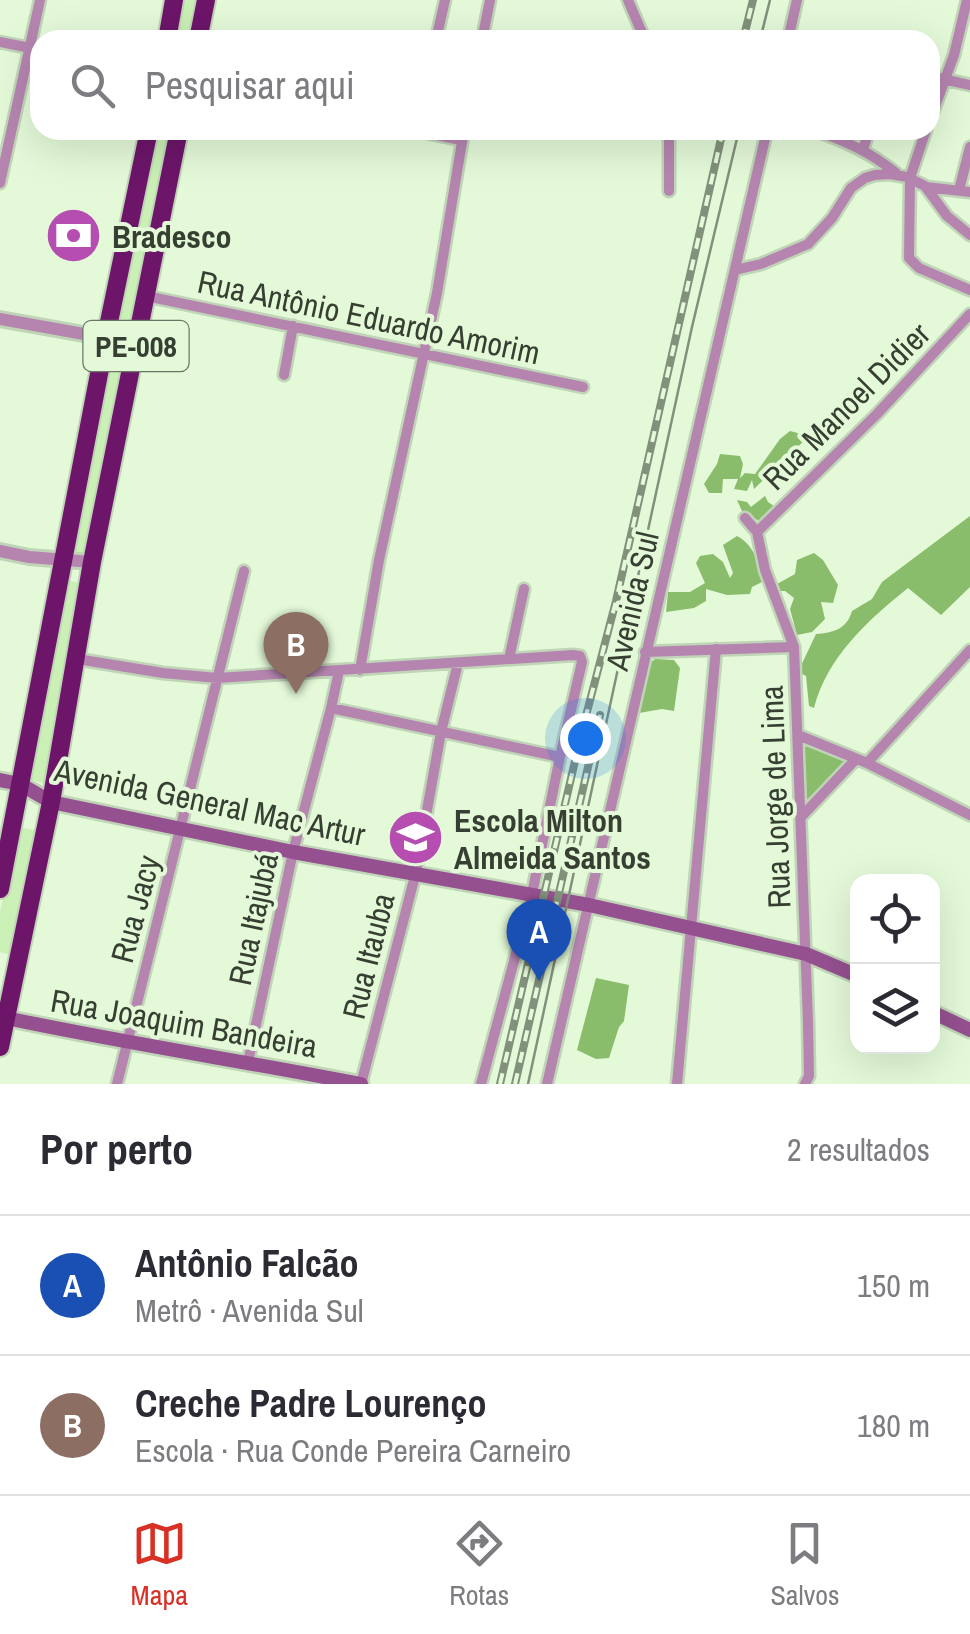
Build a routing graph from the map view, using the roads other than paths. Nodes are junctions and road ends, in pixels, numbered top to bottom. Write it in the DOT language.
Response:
graph roads {
  1 [pos="40,0"];
  2 [pos="174,0"];
  3 [pos="206,0"];
  4 [pos="445,0"];
  5 [pos="490,0"];
  6 [pos="628,0"];
  7 [pos="797,0"];
  8 [pos="968,0"];
  9 [pos="37,30"];
  10 [pos="169,30"];
  11 [pos="200,30"];
  12 [pos="438,30"];
  13 [pos="484,30"];
  14 [pos="640,30"];
  15 [pos="790,30"];
  16 [pos="0,42"];
  17 [pos="30,48"];
  18 [pos="30,68"];
  19 [pos="940,78"];
  20 [pos="946,79"];
  21 [pos="970,85"];
  22 [pos="940,94"];
  23 [pos="147,140"];
  24 [pos="178,140"];
  25 [pos="462,140"];
  26 [pos="669,140"];
  27 [pos="765,140"];
  28 [pos="843,140"];
  29 [pos="866,140"];
  30 [pos="921,140"];
  31 [pos="970,147"];
  32 [pos="862,150"];
  33 [pos="904,177"];
  34 [pos="0,183"];
  35 [pos="924,186"];
  36 [pos="669,191"];
  37 [pos="964,191"];
  38 [pos="970,234"];
  39 [pos="734,270"];
  40 [pos="970,290"];
  41 [pos="146,296"];
  42 [pos="970,314"];
  43 [pos="0,319"];
  44 [pos="292,326"];
  45 [pos="106,338"];
  46 [pos="424,353"];
  47 [pos="284,374"];
  48 [pos="583,386"];
  49 [pos="745,518"];
  50 [pos="757,532"];
  51 [pos="0,551"];
  52 [pos="63,560"];
  53 [pos="92,562"];
  54 [pos="244,571"];
  55 [pos="524,590"];
  56 [pos="794,647"];
  57 [pos="716,649"];
  58 [pos="970,650"];
  59 [pos="646,652"];
  60 [pos="76,659"];
  61 [pos="510,660"];
  62 [pos="458,664"];
  63 [pos="360,670"];
  64 [pos="338,671"];
  65 [pos="217,678"];
  66 [pos="331,708"];
  67 [pos="441,732"];
  68 [pos="798,734"];
  69 [pos="560,757"];
  70 [pos="861,761"];
  71 [pos="0,780"];
  72 [pos="20,784"];
  73 [pos="51,802"];
  74 [pos="970,815"];
  75 [pos="802,816"];
  76 [pos="182,830"];
  77 [pos="293,852"];
  78 [pos="416,872"];
  79 [pos="0,889"];
  80 [pos="532,894"];
  81 [pos="589,905"];
  82 [pos="691,930"];
  83 [pos="806,954"];
  84 [pos="850,973"];
  85 [pos="3,1016"];
  86 [pos="940,1016"];
  87 [pos="970,1030"];
  88 [pos="126,1042"];
  89 [pos="0,1047"];
  90 [pos="248,1062"];
  91 [pos="807,1080"];
  92 [pos="116,1084"];
  93 [pos="361,1084"];
  94 [pos="482,1084"];
  95 [pos="547,1084"];
  96 [pos="676,1084"];
  97 [pos="820,1084"];
  1 -- 9 [label="street"];
  2 -- 10 [label="highway"];
  3 -- 11 [label="highway"];
  4 -- 12 [label="street"];
  5 -- 13 [label="street"];
  6 -- 14 [label="street"];
  7 -- 15 [label="street"];
  8 -- 20 [label="street"];
  16 -- 17 [label="street"];
  18 -- 34 [label="street"];
  19 -- 20 [label="street"];
  20 -- 21 [label="street"];
  20 -- 22 [label="street"];
  23 -- 45 [label="highway, PE-008"];
  24 -- 41 [label="highway, PE-008"];
  25 -- 46 [label="street"];
  26 -- 36 [label="street"];
  27 -- 39 [label="street, Avenida Sul"];
  28 -- 32 [label="street"];
  29 -- 32 [label="street"];
  30 -- 33 [label="street"];
  31 -- 37 [label="street"];
  32 -- 33 [label="street"];
  33 -- 35 [label="street"];
  33 -- 39 [label="street"];
  33 -- 40 [label="street, Rua Manoel Didier"];
  35 -- 37 [label="street"];
  35 -- 38 [label="street"];
  39 -- 59 [label="street, Avenida Sul"];
  41 -- 44 [label="street, Rua Antônio Eduardo Amorim"];
  41 -- 53 [label="highway, PE-008"];
  42 -- 50 [label="street, Rua Manoel Didier"];
  43 -- 45 [label="street"];
  44 -- 46 [label="street, Rua Antônio Eduardo Amorim"];
  44 -- 47 [label="street"];
  45 -- 52 [label="highway, PE-008"];
  46 -- 48 [label="street, Rua Antônio Eduardo Amorim"];
  46 -- 63 [label="street"];
  49 -- 50 [label="street, Rua Jorge de Lima"];
  50 -- 56 [label="street, Rua Jorge de Lima"];
  51 -- 52 [label="street"];
  52 -- 53 [label="street"];
  52 -- 72 [label="highway, PE-008"];
  53 -- 60 [label="highway, PE-008"];
  54 -- 65 [label="street, Rua Jacy"];
  55 -- 61 [label="street"];
  56 -- 57 [label="street"];
  56 -- 68 [label="street, Rua Jorge de Lima"];
  57 -- 59 [label="street"];
  57 -- 82 [label="street"];
  58 -- 70 [label="street"];
  59 -- 81 [label="street, Avenida Sul"];
  60 -- 65 [label="street"];
  60 -- 73 [label="highway, PE-008"];
  61 -- 62 [label="street"];
  61 -- 69 [label="street, Avenida Sul"];
  62 -- 63 [label="street"];
  62 -- 67 [label="street, Rua Itauba"];
  63 -- 64 [label="street"];
  64 -- 65 [label="street"];
  64 -- 66 [label="street, Rua Itajubá"];
  65 -- 76 [label="street, Rua Jacy"];
  66 -- 67 [label="street"];
  66 -- 77 [label="street, Rua Itajubá"];
  67 -- 69 [label="street"];
  67 -- 78 [label="street, Rua Itauba"];
  68 -- 70 [label="street"];
  68 -- 75 [label="street, Rua Jorge de Lima"];
  69 -- 80 [label="street, Avenida Sul"];
  70 -- 74 [label="street"];
  70 -- 75 [label="street"];
  71 -- 72 [label="main road, Avenida General Mac Artur"];
  72 -- 73 [label="main road, Avenida General Mac Artur"];
  72 -- 79 [label="highway, PE-008"];
  73 -- 76 [label="main road, Avenida General Mac Artur"];
  73 -- 85 [label="highway, PE-008"];
  75 -- 83 [label="street, Rua Jorge de Lima"];
  76 -- 77 [label="main road, Avenida General Mac Artur"];
  76 -- 88 [label="street, Rua Jacy"];
  77 -- 78 [label="main road, Avenida General Mac Artur"];
  77 -- 90 [label="street, Rua Itajubá"];
  78 -- 80 [label="main road, Avenida General Mac Artur"];
  78 -- 93 [label="street, Rua Itauba"];
  80 -- 81 [label="main road, Avenida General Mac Artur"];
  80 -- 94 [label="street, Avenida Sul"];
  81 -- 82 [label="main road, Avenida General Mac Artur"];
  81 -- 95 [label="street, Avenida Sul"];
  82 -- 83 [label="main road, Avenida General Mac Artur"];
  82 -- 96 [label="street"];
  83 -- 84 [label="main road, Avenida General Mac Artur"];
  83 -- 91 [label="street, Rua Jorge de Lima"];
  85 -- 88 [label="main road, Rua Joaquim Bandeira"];
  85 -- 89 [label="highway, PE-008"];
  86 -- 87 [label="main road"];
  88 -- 90 [label="main road, Rua Joaquim Bandeira"];
  88 -- 92 [label="street, Rua Jacy"];
  90 -- 93 [label="main road, Rua Joaquim Bandeira"];
  91 -- 97 [label="street"];
}
